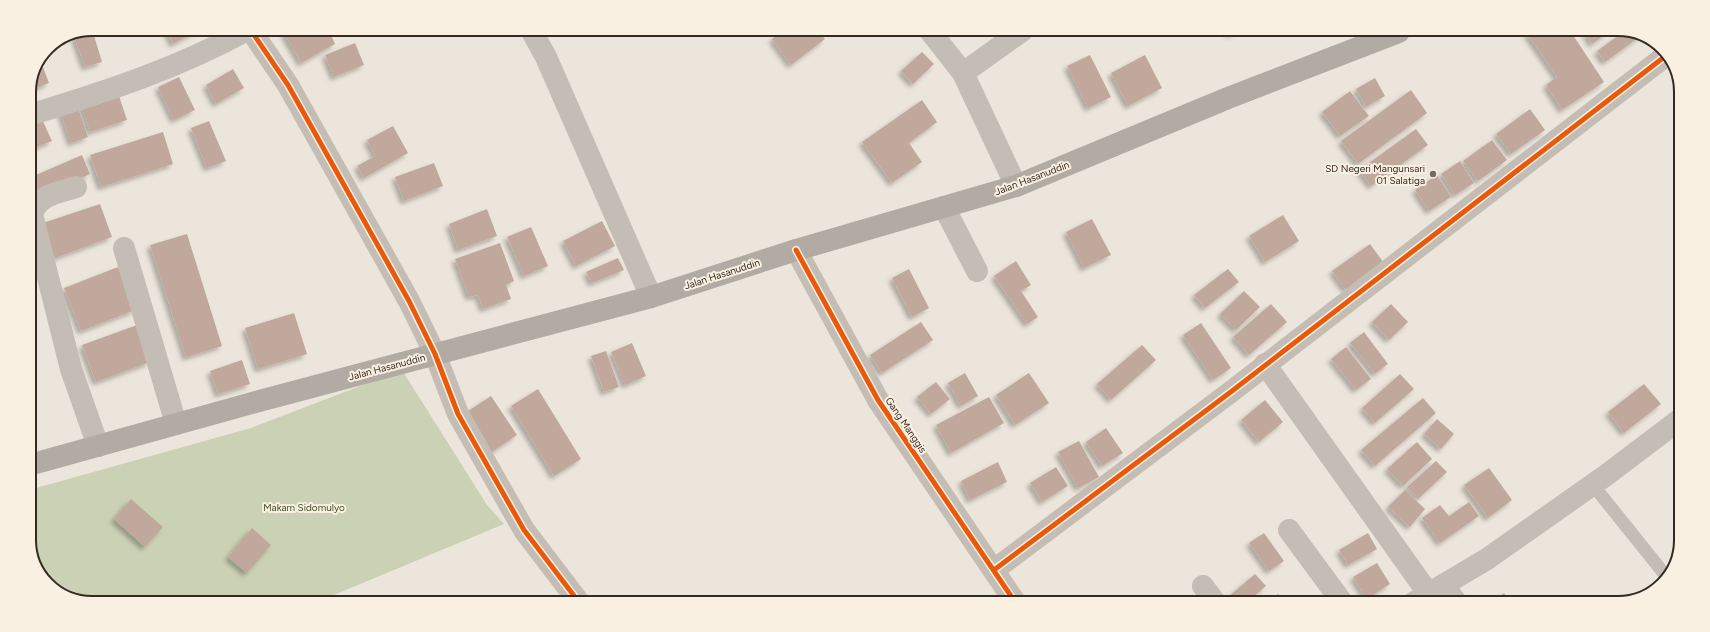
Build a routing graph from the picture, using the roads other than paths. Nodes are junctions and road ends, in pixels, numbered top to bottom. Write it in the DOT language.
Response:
graph roads {
  1 [pos="237,36"];
  2 [pos="255,36"];
  3 [pos="534,36"];
  4 [pos="934,36"];
  5 [pos="1015,36"];
  6 [pos="1389,36"];
  7 [pos="1662,58"];
  8 [pos="963,73"];
  9 [pos="36,113"];
  10 [pos="1016,186"];
  11 [pos="76,187"];
  12 [pos="36,207"];
  13 [pos="944,207"];
  14 [pos="36,230"];
  15 [pos="124,248"];
  16 [pos="796,250"];
  17 [pos="977,271"];
  18 [pos="651,297"];
  19 [pos="435,354"];
  20 [pos="1265,364"];
  21 [pos="176,424"];
  22 [pos="1674,424"];
  23 [pos="98,446"];
  24 [pos="36,463"];
  25 [pos="1593,485"];
  26 [pos="1289,530"];
  27 [pos="994,570"];
  28 [pos="1663,572"];
  29 [pos="1428,594"];
  30 [pos="574,596"];
  31 [pos="1011,596"];
  32 [pos="1338,596"];
  1 -- 9 [label="street"];
  2 -- 19 [label="street"];
  3 -- 18 [label="street"];
  4 -- 8 [label="street"];
  5 -- 8 [label="street"];
  6 -- 10 [label="main road, Jalan Hasanuddin"];
  7 -- 20 [label="street"];
  8 -- 10 [label="street"];
  10 -- 13 [label="main road, Jalan Hasanuddin"];
  11 -- 12 [label="street"];
  13 -- 16 [label="main road, Jalan Hasanuddin"];
  13 -- 17 [label="street"];
  14 -- 23 [label="street"];
  15 -- 21 [label="street"];
  16 -- 18 [label="main road, Jalan Hasanuddin"];
  16 -- 27 [label="street, Gang Manggis"];
  18 -- 19 [label="main road, Jalan Hasanuddin"];
  19 -- 21 [label="main road, Jalan Hasanuddin"];
  19 -- 30 [label="street"];
  20 -- 27 [label="street"];
  20 -- 29 [label="street"];
  21 -- 23 [label="main road, Jalan Hasanuddin"];
  22 -- 25 [label="street"];
  23 -- 24 [label="main road, Jalan Hasanuddin"];
  25 -- 28 [label="lane"];
  25 -- 29 [label="street"];
  26 -- 32 [label="street"];
  27 -- 31 [label="street, Gang Manggis"];
}
